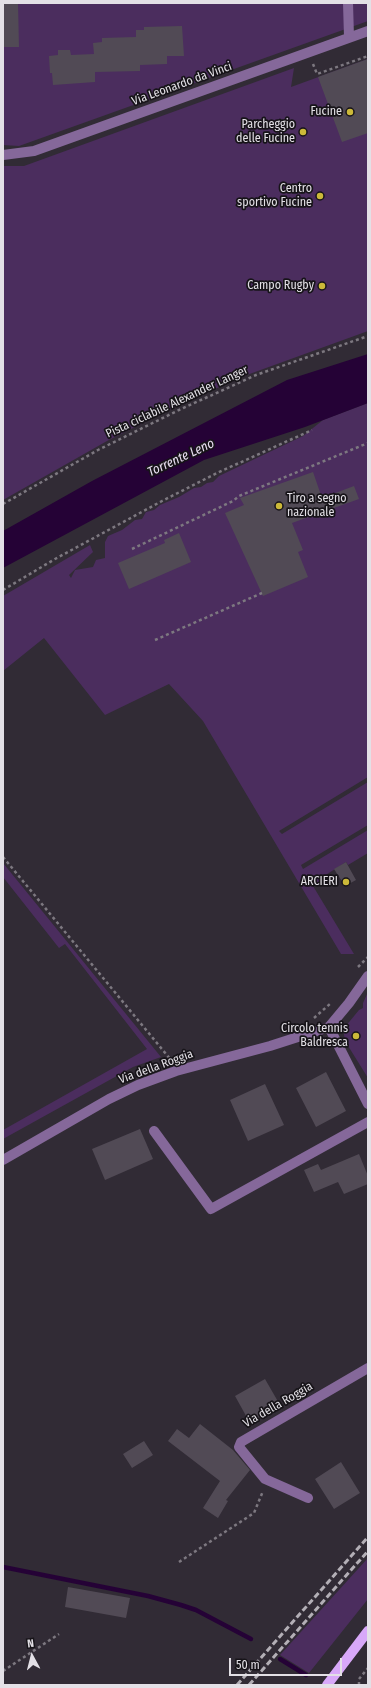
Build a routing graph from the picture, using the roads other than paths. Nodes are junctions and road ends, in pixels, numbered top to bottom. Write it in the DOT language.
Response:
graph roads {
  1 [pos="348,3"];
  2 [pos="368,31"];
  3 [pos="349,37"];
  4 [pos="3,155"];
  5 [pos="368,976"];
  6 [pos="329,1027"];
  7 [pos="368,1104"];
  8 [pos="368,1122"];
  9 [pos="154,1131"];
  10 [pos="3,1160"];
  11 [pos="368,1368"];
  12 [pos="308,1498"];
  13 [pos="368,1631"];
  14 [pos="328,1683"];
  1 -- 3 [label="street"];
  2 -- 3 [label="street, Via Leonardo da Vinci"];
  3 -- 4 [label="street, Via Leonardo da Vinci"];
  5 -- 6 [label="street"];
  6 -- 7 [label="street"];
  6 -- 10 [label="street, Via della Roggia"];
  8 -- 9 [label="street"];
  11 -- 12 [label="street, Via della Roggia"];
  13 -- 14 [label="main road"];
}
